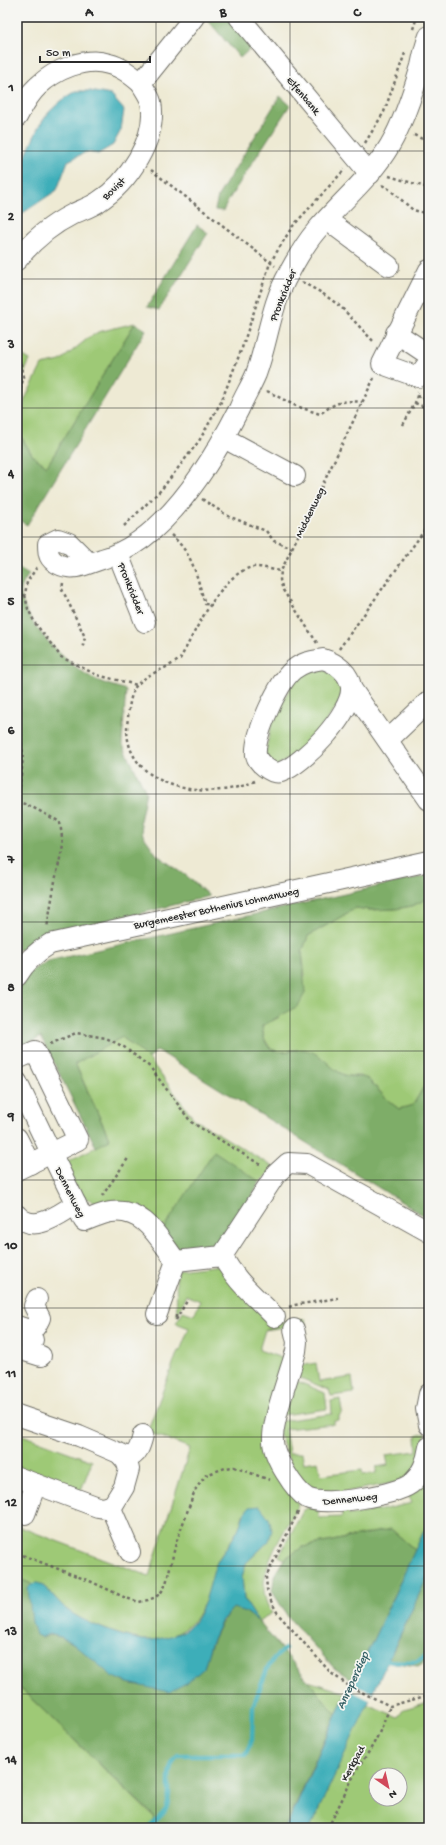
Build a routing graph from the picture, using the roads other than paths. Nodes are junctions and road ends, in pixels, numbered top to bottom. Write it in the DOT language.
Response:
graph roads {
  1 [pos="194,17"];
  2 [pos="238,17"];
  3 [pos="429,36"];
  4 [pos="424,71"];
  5 [pos="141,83"];
  6 [pos="17,117"];
  7 [pos="369,175"];
  8 [pos="327,220"];
  9 [pos="17,260"];
  10 [pos="389,266"];
  11 [pos="429,270"];
  12 [pos="396,333"];
  13 [pos="429,355"];
  14 [pos="423,379"];
  15 [pos="224,438"];
  16 [pos="295,476"];
  17 [pos="118,554"];
  18 [pos="89,563"];
  19 [pos="146,622"];
  20 [pos="351,688"];
  21 [pos="429,701"];
  22 [pos="388,740"];
  23 [pos="429,800"];
  24 [pos="429,861"];
  25 [pos="17,976"];
  26 [pos="17,1059"];
  27 [pos="17,1082"];
  28 [pos="17,1138"];
  29 [pos="52,1153"];
  30 [pos="23,1167"];
  31 [pos="80,1213"];
  32 [pos="17,1215"];
  33 [pos="429,1232"];
  34 [pos="222,1256"];
  35 [pos="176,1261"];
  36 [pos="37,1299"];
  37 [pos="157,1314"];
  38 [pos="275,1317"];
  39 [pos="294,1329"];
  40 [pos="30,1341"];
  41 [pos="429,1394"];
  42 [pos="42,1407"];
  43 [pos="20,1420"];
  44 [pos="429,1425"];
  45 [pos="51,1427"];
  46 [pos="429,1447"];
  47 [pos="17,1477"];
  48 [pos="36,1484"];
  49 [pos="110,1506"];
  50 [pos="25,1514"];
  51 [pos="130,1552"];
  1 -- 5 [label="street"];
  2 -- 7 [label="street, Elfenbank"];
  3 -- 4 [label="street, Pronkridder"];
  4 -- 7 [label="street, Pronkridder"];
  5 -- 6 [label="street, Bovist"];
  5 -- 9 [label="street, Bovist"];
  7 -- 8 [label="street, Pronkridder"];
  8 -- 10 [label="street"];
  8 -- 15 [label="street, Pronkridder"];
  11 -- 12 [label="street"];
  12 -- 13 [label="street"];
  12 -- 14 [label="street"];
  15 -- 16 [label="street"];
  15 -- 17 [label="street, Pronkridder"];
  17 -- 18 [label="street, Pronkridder"];
  17 -- 19 [label="street, Pronkridder"];
  18 -- 18 [label="street, Pronkridder"];
  20 -- 20 [label="street"];
  20 -- 22 [label="street"];
  21 -- 22 [label="street"];
  22 -- 23 [label="street"];
  24 -- 25 [label="street, Burgemeester Bothenius Lohmanweg"];
  26 -- 29 [label="street"];
  27 -- 29 [label="street, Dennenweg"];
  28 -- 30 [label="street"];
  29 -- 30 [label="street"];
  29 -- 31 [label="street, Dennenweg"];
  31 -- 32 [label="street"];
  31 -- 35 [label="street, Dennenweg"];
  33 -- 34 [label="street"];
  34 -- 35 [label="street"];
  34 -- 38 [label="street"];
  35 -- 37 [label="street"];
  36 -- 40 [label="street"];
  39 -- 46 [label="street, Dennenweg"];
  41 -- 44 [label="street"];
  42 -- 45 [label="street"];
  43 -- 45 [label="street"];
  45 -- 49 [label="street"];
  47 -- 48 [label="street"];
  48 -- 49 [label="street"];
  48 -- 50 [label="street"];
  49 -- 51 [label="street"];
}
